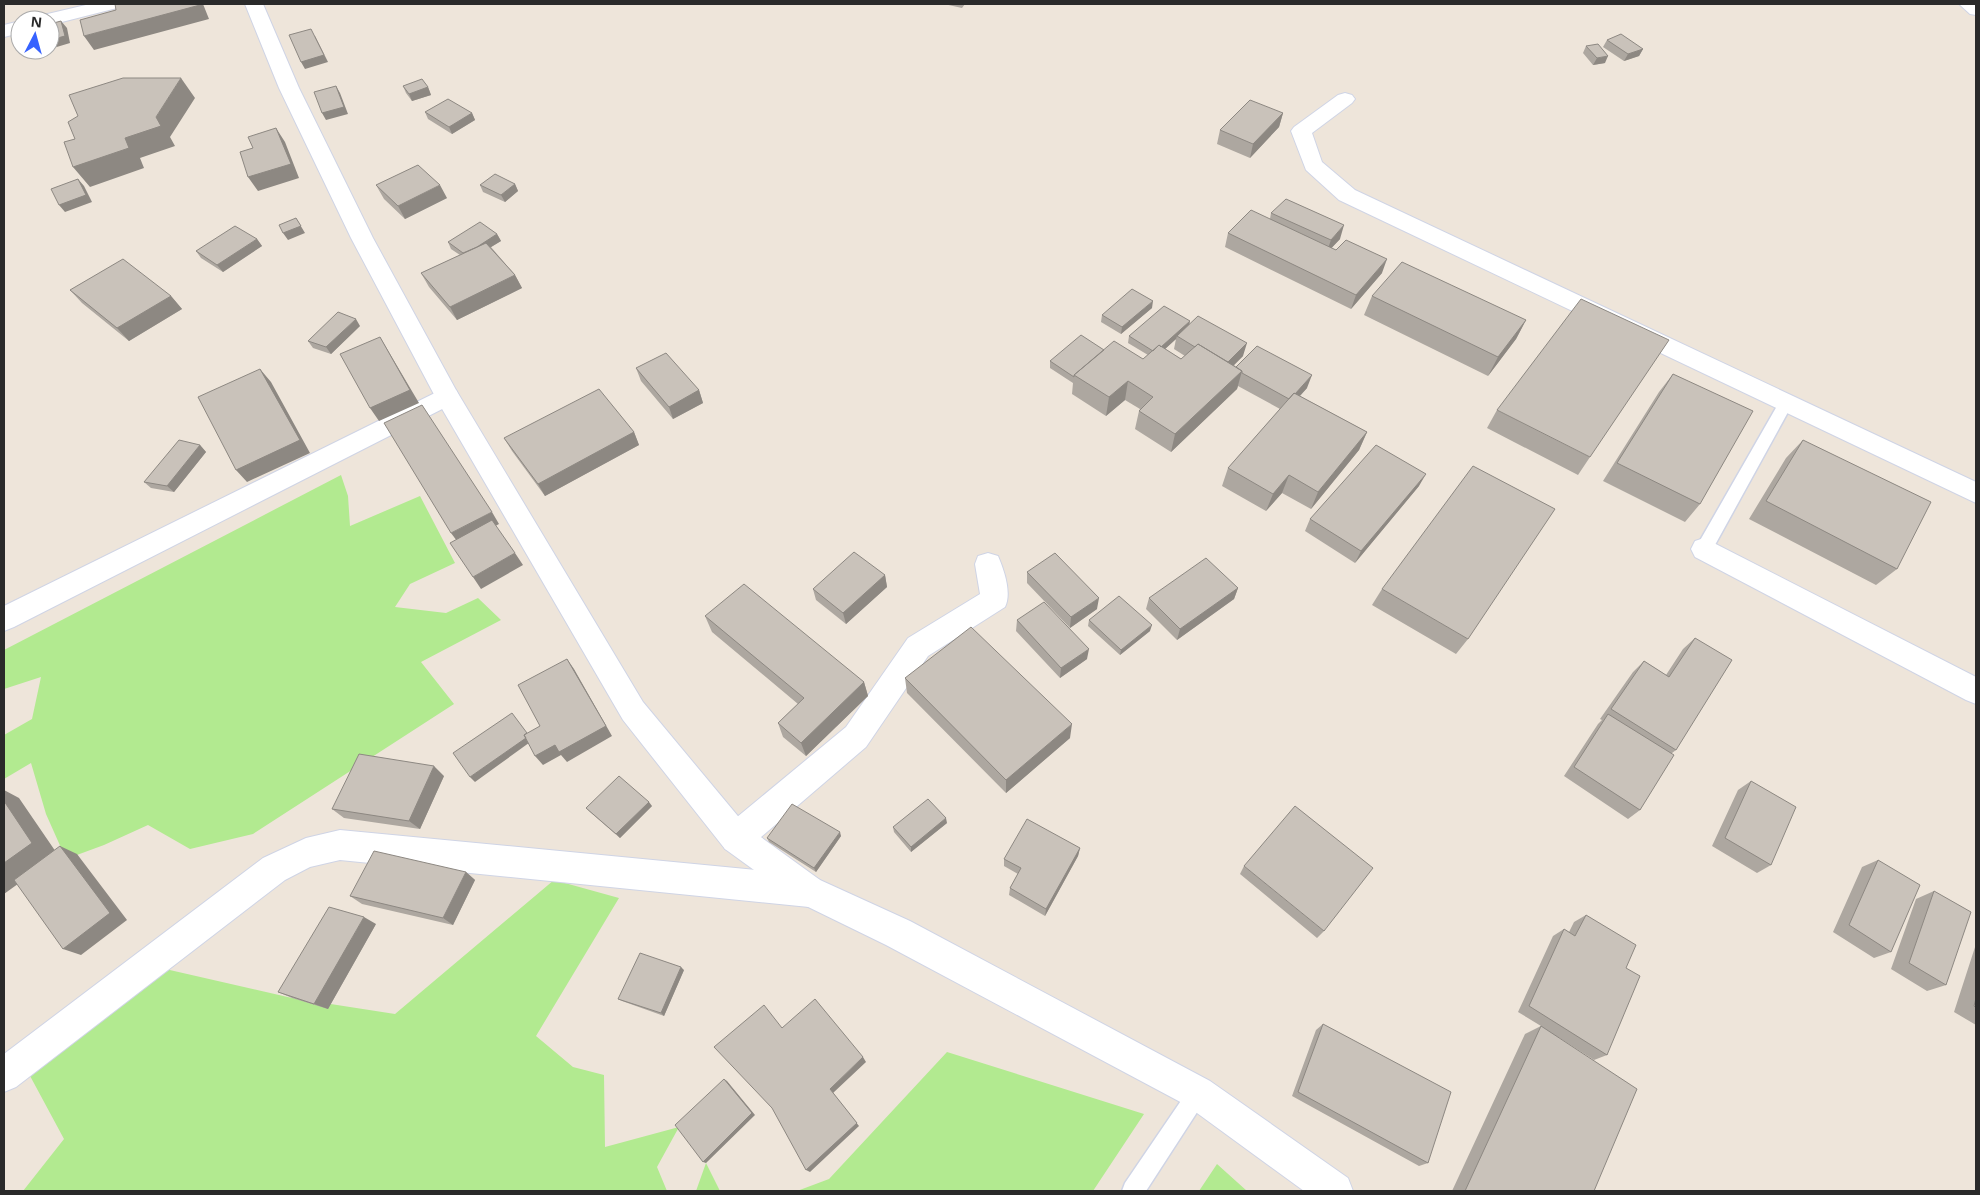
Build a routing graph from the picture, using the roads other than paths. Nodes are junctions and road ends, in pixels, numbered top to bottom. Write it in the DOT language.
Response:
graph roads {
  1 [pos="111,4"];
  2 [pos="254,4"];
  3 [pos="1968,4"];
  4 [pos="1976,10"];
  5 [pos="60,17"];
  6 [pos="1345,99"];
  7 [pos="447,396"];
  8 [pos="1786,403"];
  9 [pos="1976,493"];
  10 [pos="1704,549"];
  11 [pos="988,564"];
  12 [pos="4,618"];
  13 [pos="1976,691"];
  14 [pos="736,838"];
  15 [pos="809,891"];
  16 [pos="4,1075"];
  17 [pos="1198,1093"];
  18 [pos="1133,1191"];
  19 [pos="1335,1191"];
  1 -- 5 [label="street"];
  2 -- 7 [label="street"];
  3 -- 4 [label="street"];
  6 -- 8 [label="street"];
  7 -- 12 [label="street"];
  7 -- 14 [label="street"];
  8 -- 9 [label="street"];
  8 -- 10 [label="lane"];
  10 -- 13 [label="street"];
  11 -- 14 [label="street"];
  14 -- 15 [label="street"];
  15 -- 16 [label="street"];
  15 -- 17 [label="street"];
  17 -- 18 [label="lane"];
  17 -- 19 [label="street"];
}
